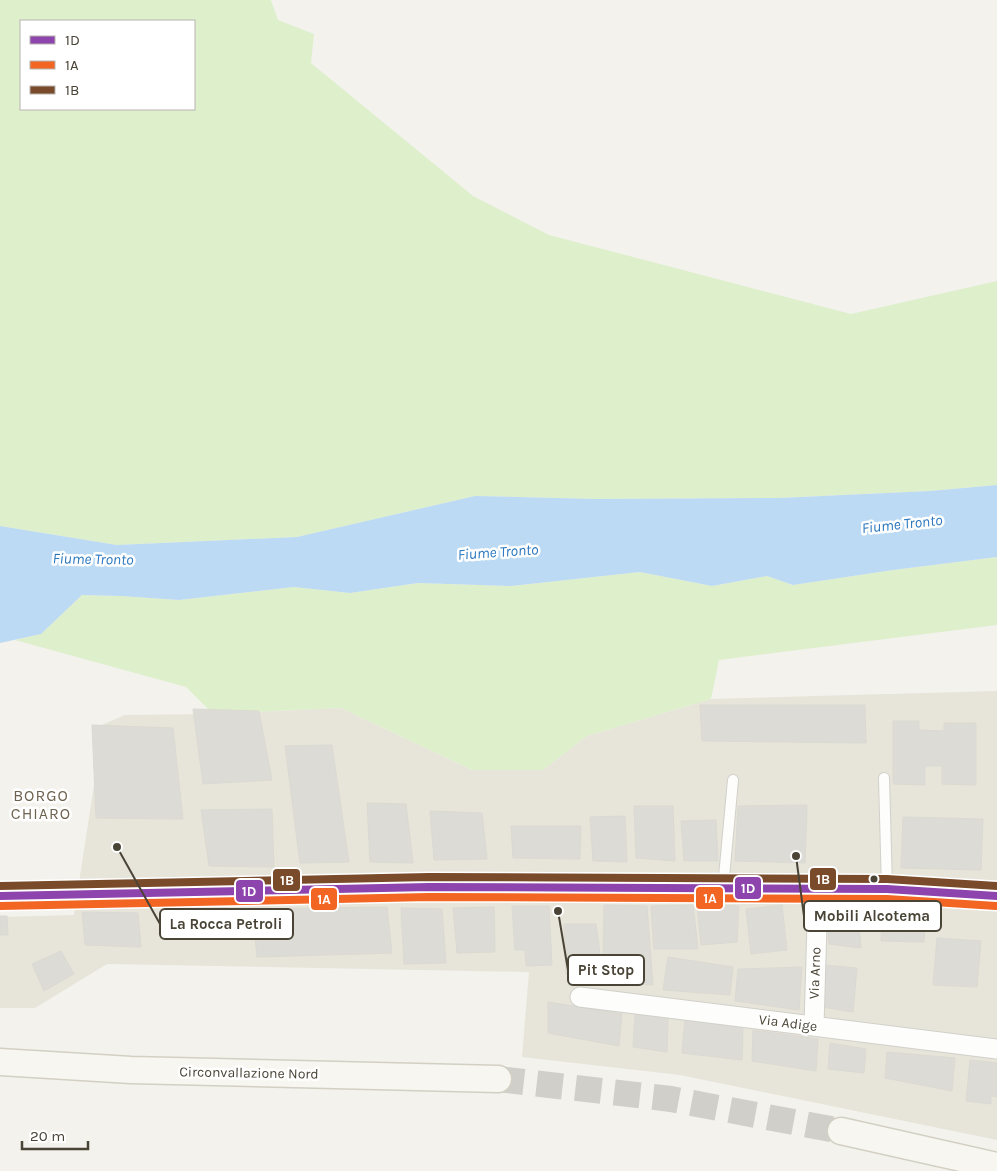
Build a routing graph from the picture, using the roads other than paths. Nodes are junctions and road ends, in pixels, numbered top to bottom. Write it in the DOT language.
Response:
graph roads {
  1 [pos="884,778"];
  2 [pos="733,780"];
  3 [pos="723,889"];
  4 [pos="887,889"];
  5 [pos="818,890"];
  6 [pos="0,896"];
  7 [pos="997,896"];
  8 [pos="580,996"];
  9 [pos="814,1026"];
  10 [pos="997,1049"];
  11 [pos="0,1062"];
  12 [pos="498,1079"];
  13 [pos="841,1131"];
  14 [pos="997,1166"];
  1 -- 4 [label="lane"];
  2 -- 3 [label="lane"];
  3 -- 5 [label="street"];
  3 -- 6 [label="street"];
  4 -- 5 [label="street"];
  4 -- 7 [label="street"];
  5 -- 9 [label="street, Via Arno"];
  8 -- 9 [label="street, Via Adige"];
  9 -- 10 [label="street, Via Adige"];
  11 -- 12 [label="street, Circonvallazione Nord"];
  13 -- 14 [label="street"];
}
